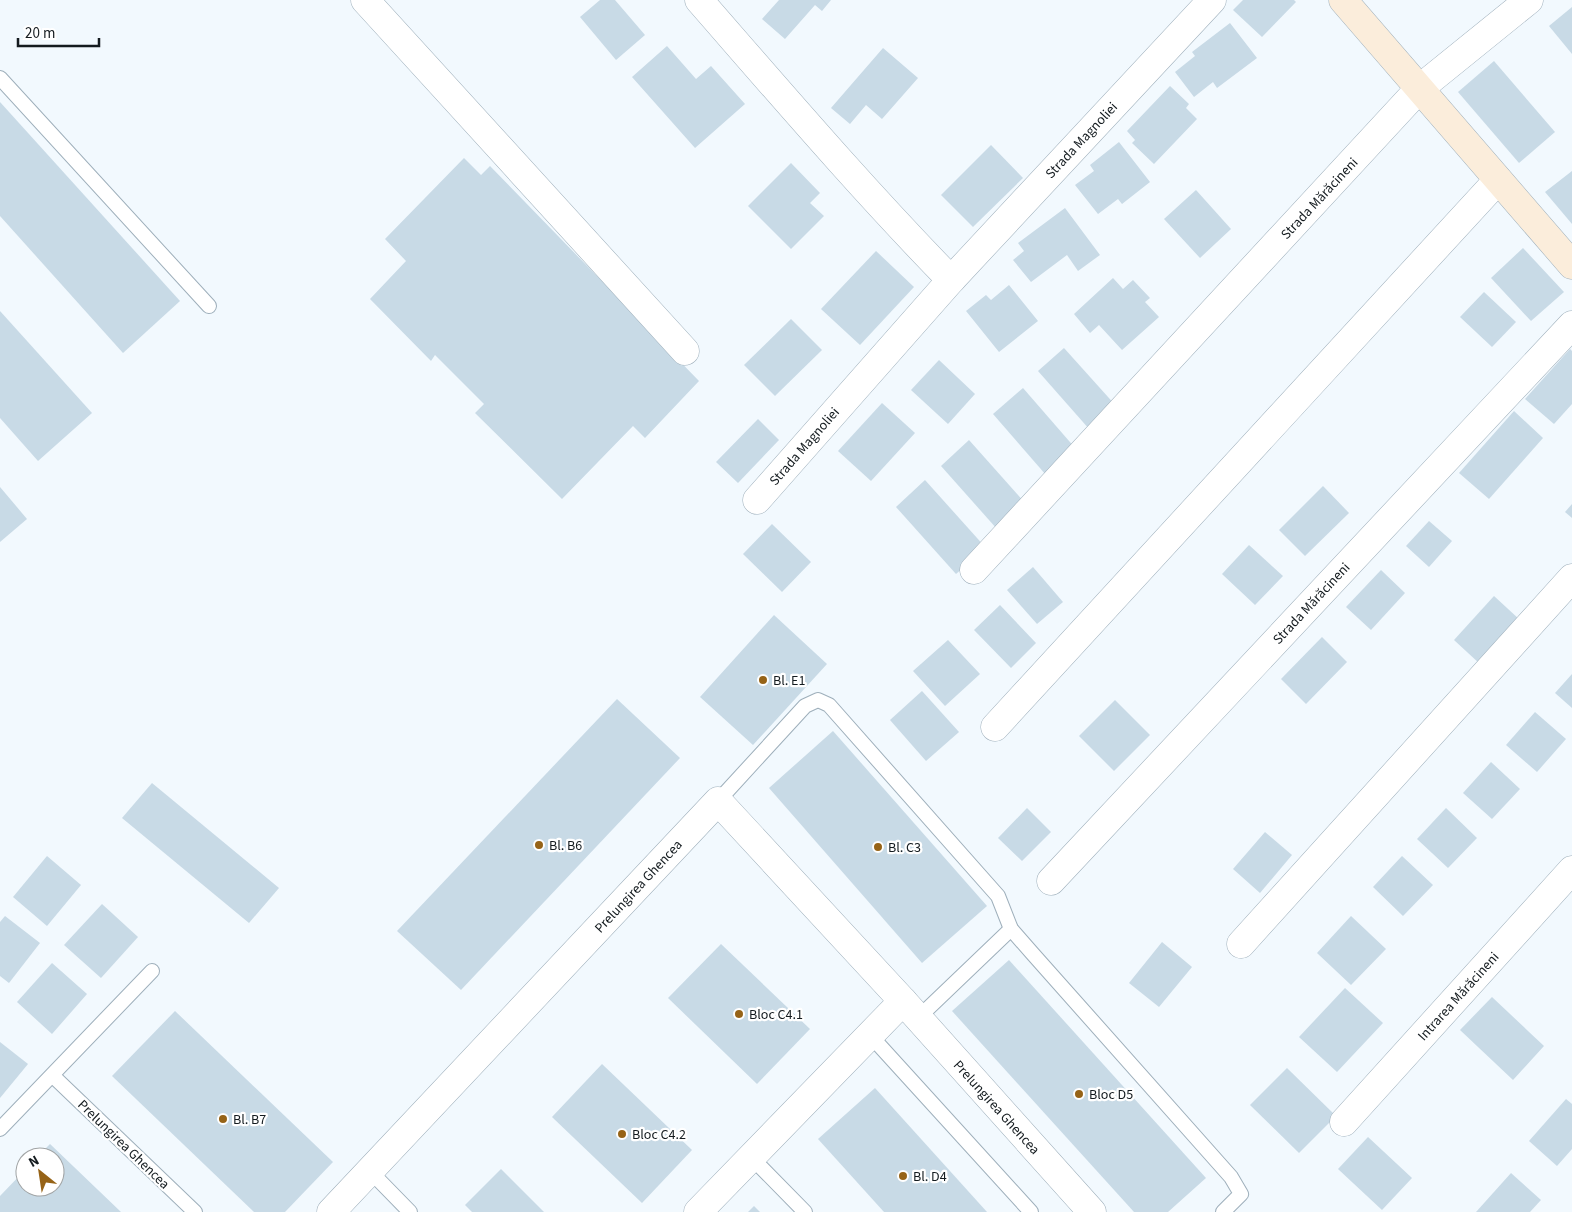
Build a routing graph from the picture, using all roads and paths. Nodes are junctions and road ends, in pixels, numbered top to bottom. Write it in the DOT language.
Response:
graph roads {
  1 [pos="365,0"];
  2 [pos="699,0"];
  3 [pos="1212,0"];
  4 [pos="1343,0"];
  5 [pos="1529,0"];
  6 [pos="0,78"];
  7 [pos="1419,89"];
  8 [pos="1498,180"];
  9 [pos="1572,265"];
  10 [pos="951,280"];
  11 [pos="209,306"];
  12 [pos="1572,325"];
  13 [pos="685,351"];
  14 [pos="757,500"];
  15 [pos="974,570"];
  16 [pos="1572,578"];
  17 [pos="995,727"];
  18 [pos="718,801"];
  19 [pos="1572,870"];
  20 [pos="1051,881"];
  21 [pos="1011,929"];
  22 [pos="1241,944"];
  23 [pos="152,971"];
  24 [pos="910,1009"];
  25 [pos="870,1035"];
  26 [pos="53,1076"];
  27 [pos="1344,1122"];
  28 [pos="0,1129"];
  29 [pos="751,1157"];
  30 [pos="370,1171"];
  31 [pos="194,1212"];
  32 [pos="331,1212"];
  33 [pos="410,1212"];
  34 [pos="698,1212"];
  35 [pos="805,1212"];
  36 [pos="1031,1212"];
  37 [pos="1092,1212"];
  38 [pos="1223,1212"];
  1 -- 13 [label="street"];
  2 -- 10 [label="street"];
  3 -- 10 [label="street, Strada Magnoliei"];
  4 -- 7 [label="street"];
  5 -- 7 [label="street, Strada Mărăcineni"];
  6 -- 11 [label="lane"];
  7 -- 8 [label="street"];
  7 -- 15 [label="street, Strada Mărăcineni"];
  8 -- 9 [label="street"];
  8 -- 17 [label="street"];
  10 -- 14 [label="street, Strada Magnoliei"];
  12 -- 20 [label="street, Strada Mărăcineni"];
  16 -- 22 [label="street"];
  18 -- 21 [label="lane"];
  18 -- 24 [label="street, Prelungirea Ghencea"];
  18 -- 30 [label="street, Prelungirea Ghencea"];
  19 -- 27 [label="street, Intrarea Mărăcineni"];
  21 -- 24 [label="lane"];
  21 -- 38 [label="lane"];
  23 -- 26 [label="lane"];
  24 -- 25 [label="street"];
  24 -- 37 [label="street, Prelungirea Ghencea"];
  25 -- 29 [label="street"];
  25 -- 36 [label="lane"];
  26 -- 28 [label="lane"];
  26 -- 31 [label="lane, Prelungirea Ghencea"];
  29 -- 34 [label="street"];
  29 -- 35 [label="lane"];
  30 -- 32 [label="street, Prelungirea Ghencea"];
  30 -- 33 [label="lane"];
}
